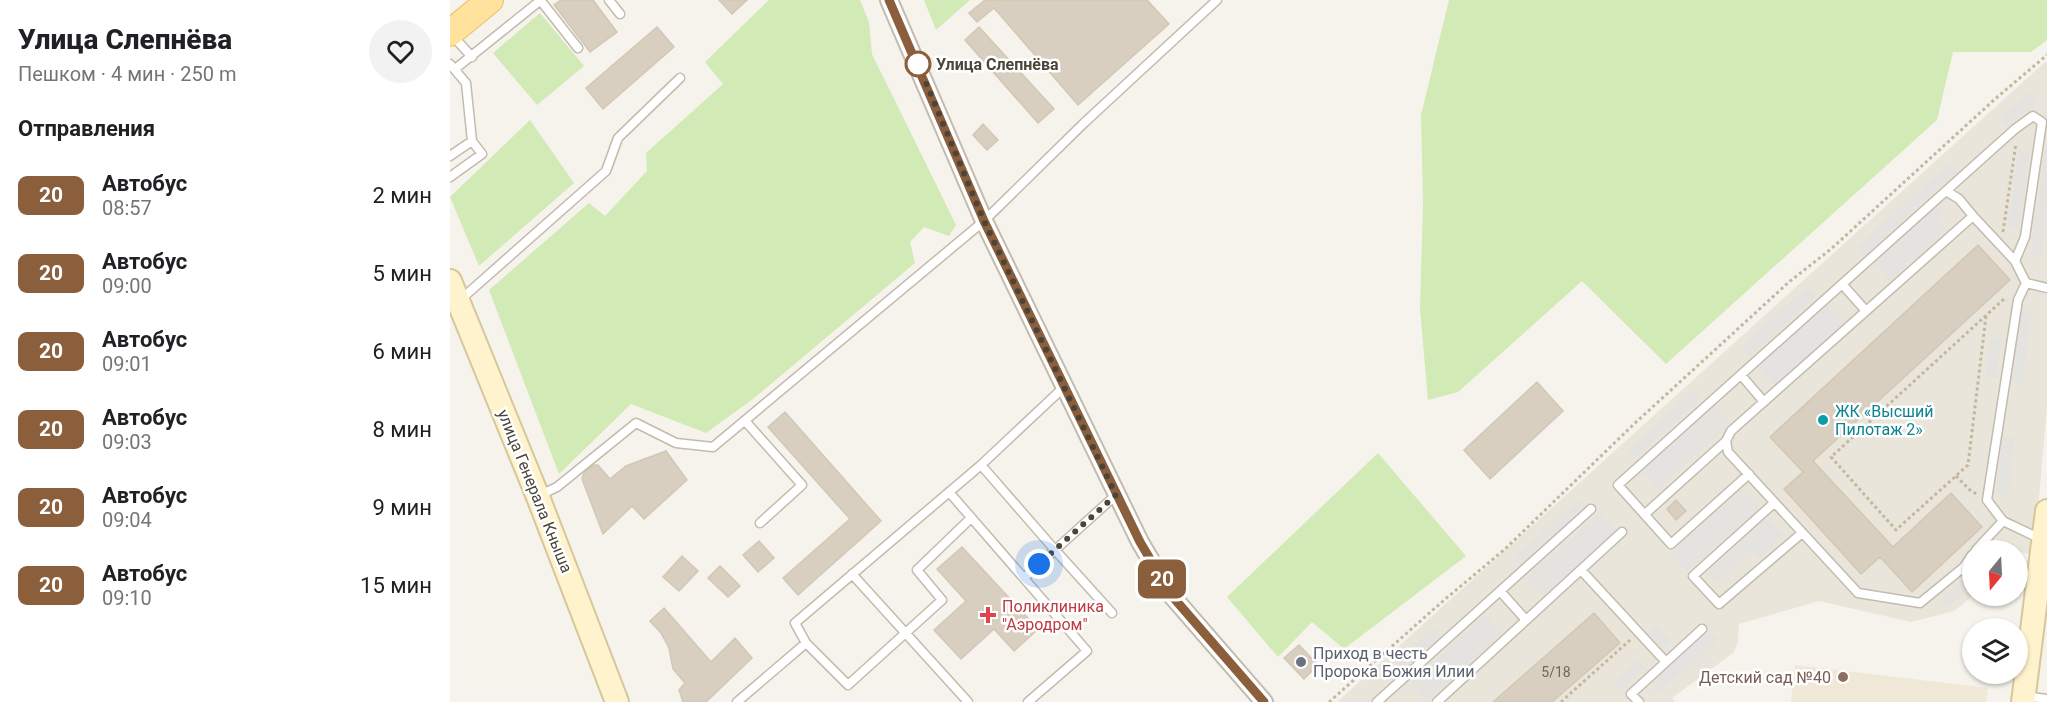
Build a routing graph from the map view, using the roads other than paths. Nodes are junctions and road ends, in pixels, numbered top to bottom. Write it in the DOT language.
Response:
graph roads {
  1 [pos="490,0"];
  2 [pos="541,0"];
  3 [pos="609,0"];
  4 [pos="889,0"];
  5 [pos="1216,0"];
  6 [pos="620,14"];
  7 [pos="450,33"];
  8 [pos="578,48"];
  9 [pos="472,57"];
  10 [pos="452,66"];
  11 [pos="680,78"];
  12 [pos="472,141"];
  13 [pos="450,156"];
  14 [pos="450,177"];
  15 [pos="1946,191"];
  16 [pos="1973,216"];
  17 [pos="984,221"];
  18 [pos="2015,261"];
  19 [pos="2026,283"];
  20 [pos="1842,284"];
  21 [pos="2047,288"];
  22 [pos="454,291"];
  23 [pos="1866,311"];
  24 [pos="1741,375"];
  25 [pos="1064,388"];
  26 [pos="1764,402"];
  27 [pos="746,422"];
  28 [pos="1726,441"];
  29 [pos="981,465"];
  30 [pos="1749,474"];
  31 [pos="949,492"];
  32 [pos="1116,495"];
  33 [pos="538,497"];
  34 [pos="1774,503"];
  35 [pos="1591,509"];
  36 [pos="2047,511"];
  37 [pos="1645,514"];
  38 [pos="972,518"];
  39 [pos="2003,521"];
  40 [pos="760,523"];
  41 [pos="1622,532"];
  42 [pos="1802,533"];
  43 [pos="1985,540"];
  44 [pos="2043,540"];
  45 [pos="1055,550"];
  46 [pos="1962,569"];
  47 [pos="1581,570"];
  48 [pos="852,574"];
  49 [pos="1024,578"];
  50 [pos="1500,591"];
  51 [pos="2042,598"];
  52 [pos="1112,613"];
  53 [pos="1526,620"];
  54 [pos="1702,629"];
  55 [pos="906,634"];
  56 [pos="806,644"];
  57 [pos="1666,662"];
  58 [pos="2023,699"];
  59 [pos="2047,699"];
  60 [pos="617,702"];
  61 [pos="737,702"];
  62 [pos="968,702"];
  63 [pos="1029,702"];
  64 [pos="1264,702"];
  65 [pos="1377,702"];
  66 [pos="1437,702"];
  67 [pos="1639,702"];
  1 -- 7 [label="main road"];
  2 -- 8 [label="lane"];
  2 -- 9 [label="lane"];
  3 -- 6 [label="lane"];
  4 -- 17 [label="street"];
  5 -- 17 [label="lane"];
  7 -- 9 [label="lane"];
  9 -- 10 [label="lane"];
  10 -- 12 [label="lane"];
  11 -- 22 [label="lane"];
  12 -- 13 [label="lane"];
  12 -- 14 [label="lane"];
  15 -- 16 [label="lane"];
  15 -- 18 [label="lane"];
  15 -- 20 [label="lane"];
  16 -- 18 [label="lane"];
  16 -- 23 [label="lane"];
  17 -- 25 [label="street"];
  17 -- 27 [label="lane"];
  18 -- 19 [label="lane"];
  19 -- 21 [label="lane"];
  19 -- 39 [label="lane"];
  20 -- 23 [label="lane"];
  20 -- 24 [label="lane"];
  22 -- 33 [label="street, улица Генерала Кныша"];
  23 -- 26 [label="lane"];
  24 -- 26 [label="lane"];
  24 -- 37 [label="lane"];
  25 -- 29 [label="lane"];
  25 -- 32 [label="street"];
  26 -- 28 [label="lane"];
  27 -- 33 [label="lane"];
  27 -- 40 [label="lane"];
  28 -- 30 [label="lane"];
  28 -- 37 [label="lane"];
  29 -- 31 [label="lane"];
  29 -- 45 [label="lane"];
  30 -- 34 [label="lane"];
  30 -- 37 [label="lane"];
  31 -- 38 [label="lane"];
  31 -- 48 [label="lane"];
  32 -- 45 [label="lane"];
  32 -- 64 [label="street"];
  33 -- 60 [label="street, улица Генерала Кныша"];
  34 -- 42 [label="lane"];
  34 -- 42 [label="lane"];
  35 -- 50 [label="lane"];
  36 -- 44 [label="street"];
  38 -- 49 [label="lane"];
  38 -- 55 [label="lane"];
  39 -- 43 [label="lane"];
  39 -- 44 [label="lane"];
  41 -- 47 [label="lane"];
  42 -- 46 [label="lane"];
  44 -- 51 [label="street"];
  45 -- 49 [label="lane"];
  45 -- 52 [label="lane"];
  47 -- 53 [label="lane"];
  47 -- 57 [label="lane"];
  48 -- 55 [label="lane"];
  48 -- 56 [label="lane"];
  49 -- 63 [label="lane"];
  50 -- 53 [label="lane"];
  50 -- 65 [label="lane"];
  51 -- 58 [label="street"];
  53 -- 66 [label="lane"];
  54 -- 57 [label="lane"];
  55 -- 56 [label="lane"];
  55 -- 62 [label="lane"];
  56 -- 61 [label="lane"];
  57 -- 67 [label="lane"];
  58 -- 59 [label="lane"];
}
